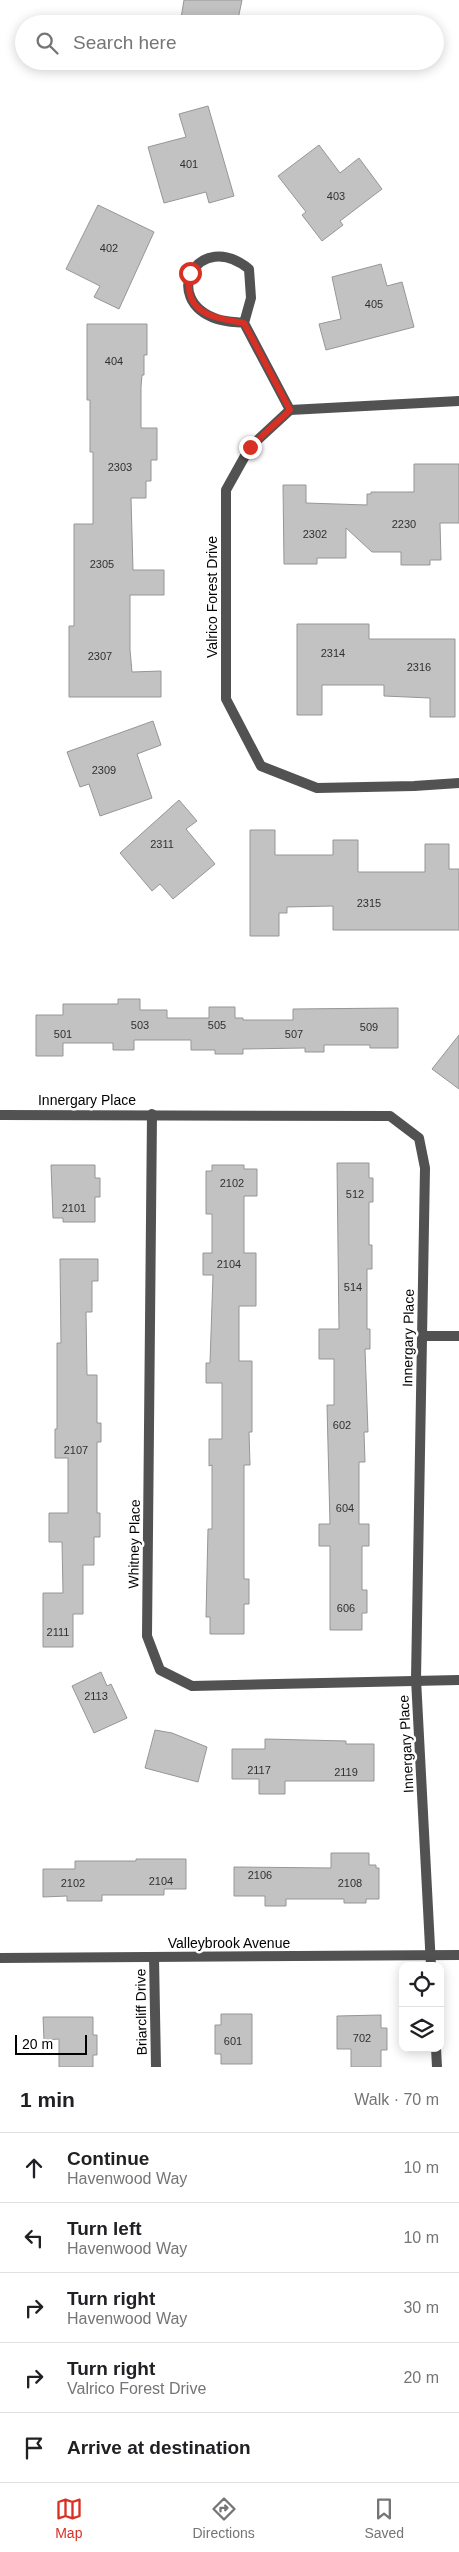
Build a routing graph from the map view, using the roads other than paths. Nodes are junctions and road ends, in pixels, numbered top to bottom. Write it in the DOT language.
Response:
graph roads {
  1 [pos="244,323"];
  2 [pos="459,400"];
  3 [pos="290,410"];
  4 [pos="459,783"];
  5 [pos="152,1114"];
  6 [pos="0,1115"];
  7 [pos="422,1336"];
  8 [pos="459,1336"];
  9 [pos="416,1679"];
  10 [pos="459,1680"];
  11 [pos="430,1955"];
  12 [pos="459,1955"];
  13 [pos="154,1957"];
  14 [pos="0,1958"];
  15 [pos="431,1962"];
  16 [pos="436,2052"];
  17 [pos="156,2067"];
  18 [pos="437,2067"];
  1 -- 1 [label="street"];
  1 -- 3 [label="street"];
  2 -- 3 [label="street"];
  3 -- 4 [label="street, Valrico Forest Drive"];
  5 -- 6 [label="street, Innergary Place"];
  5 -- 7 [label="street, Innergary Place"];
  5 -- 9 [label="street, Whitney Place"];
  7 -- 8 [label="street"];
  7 -- 9 [label="street, Innergary Place"];
  9 -- 10 [label="street, Whitney Place"];
  9 -- 11 [label="street, Innergary Place"];
  11 -- 12 [label="street, Valleybrook Avenue"];
  11 -- 13 [label="street, Valleybrook Avenue"];
  11 -- 15 [label="street, Innergary Place"];
  13 -- 14 [label="street, Valleybrook Avenue"];
  13 -- 17 [label="street, Briarcliff Drive"];
  16 -- 18 [label="street"];
}
